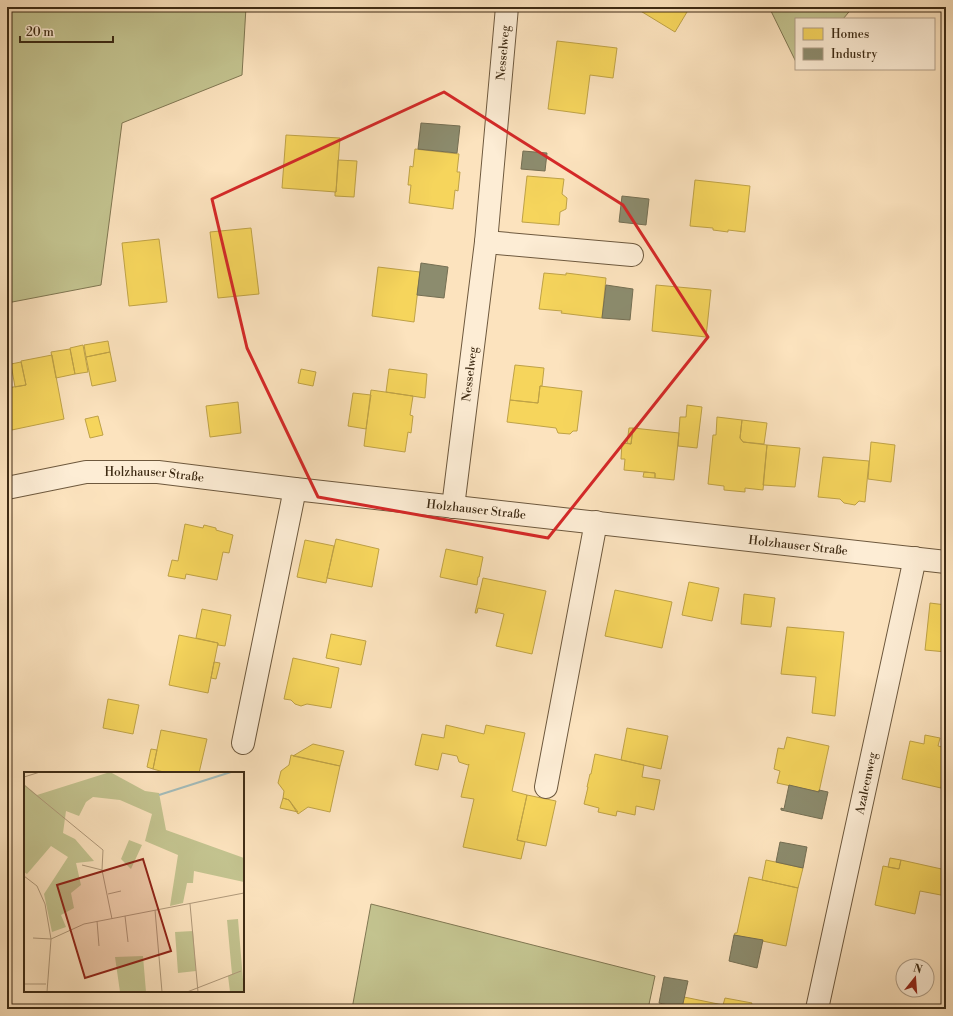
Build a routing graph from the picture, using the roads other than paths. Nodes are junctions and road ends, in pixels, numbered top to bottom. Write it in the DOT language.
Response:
graph roads {
  1 [pos="507,7"];
  2 [pos="486,242"];
  3 [pos="632,255"];
  4 [pos="7,488"];
  5 [pos="295,489"];
  6 [pos="453,507"];
  7 [pos="596,522"];
  8 [pos="915,558"];
  9 [pos="946,562"];
  10 [pos="243,743"];
  11 [pos="546,787"];
  12 [pos="817,1009"];
  1 -- 2 [label="street, Nesselweg"];
  2 -- 3 [label="street"];
  2 -- 6 [label="street, Nesselweg"];
  4 -- 5 [label="street, Holzhauser Straße"];
  5 -- 6 [label="street, Holzhauser Straße"];
  5 -- 10 [label="street"];
  6 -- 7 [label="street, Holzhauser Straße"];
  7 -- 8 [label="street, Holzhauser Straße"];
  7 -- 11 [label="street"];
  8 -- 9 [label="street, Holzhauser Straße"];
  8 -- 12 [label="street, Azaleenweg"];
}
